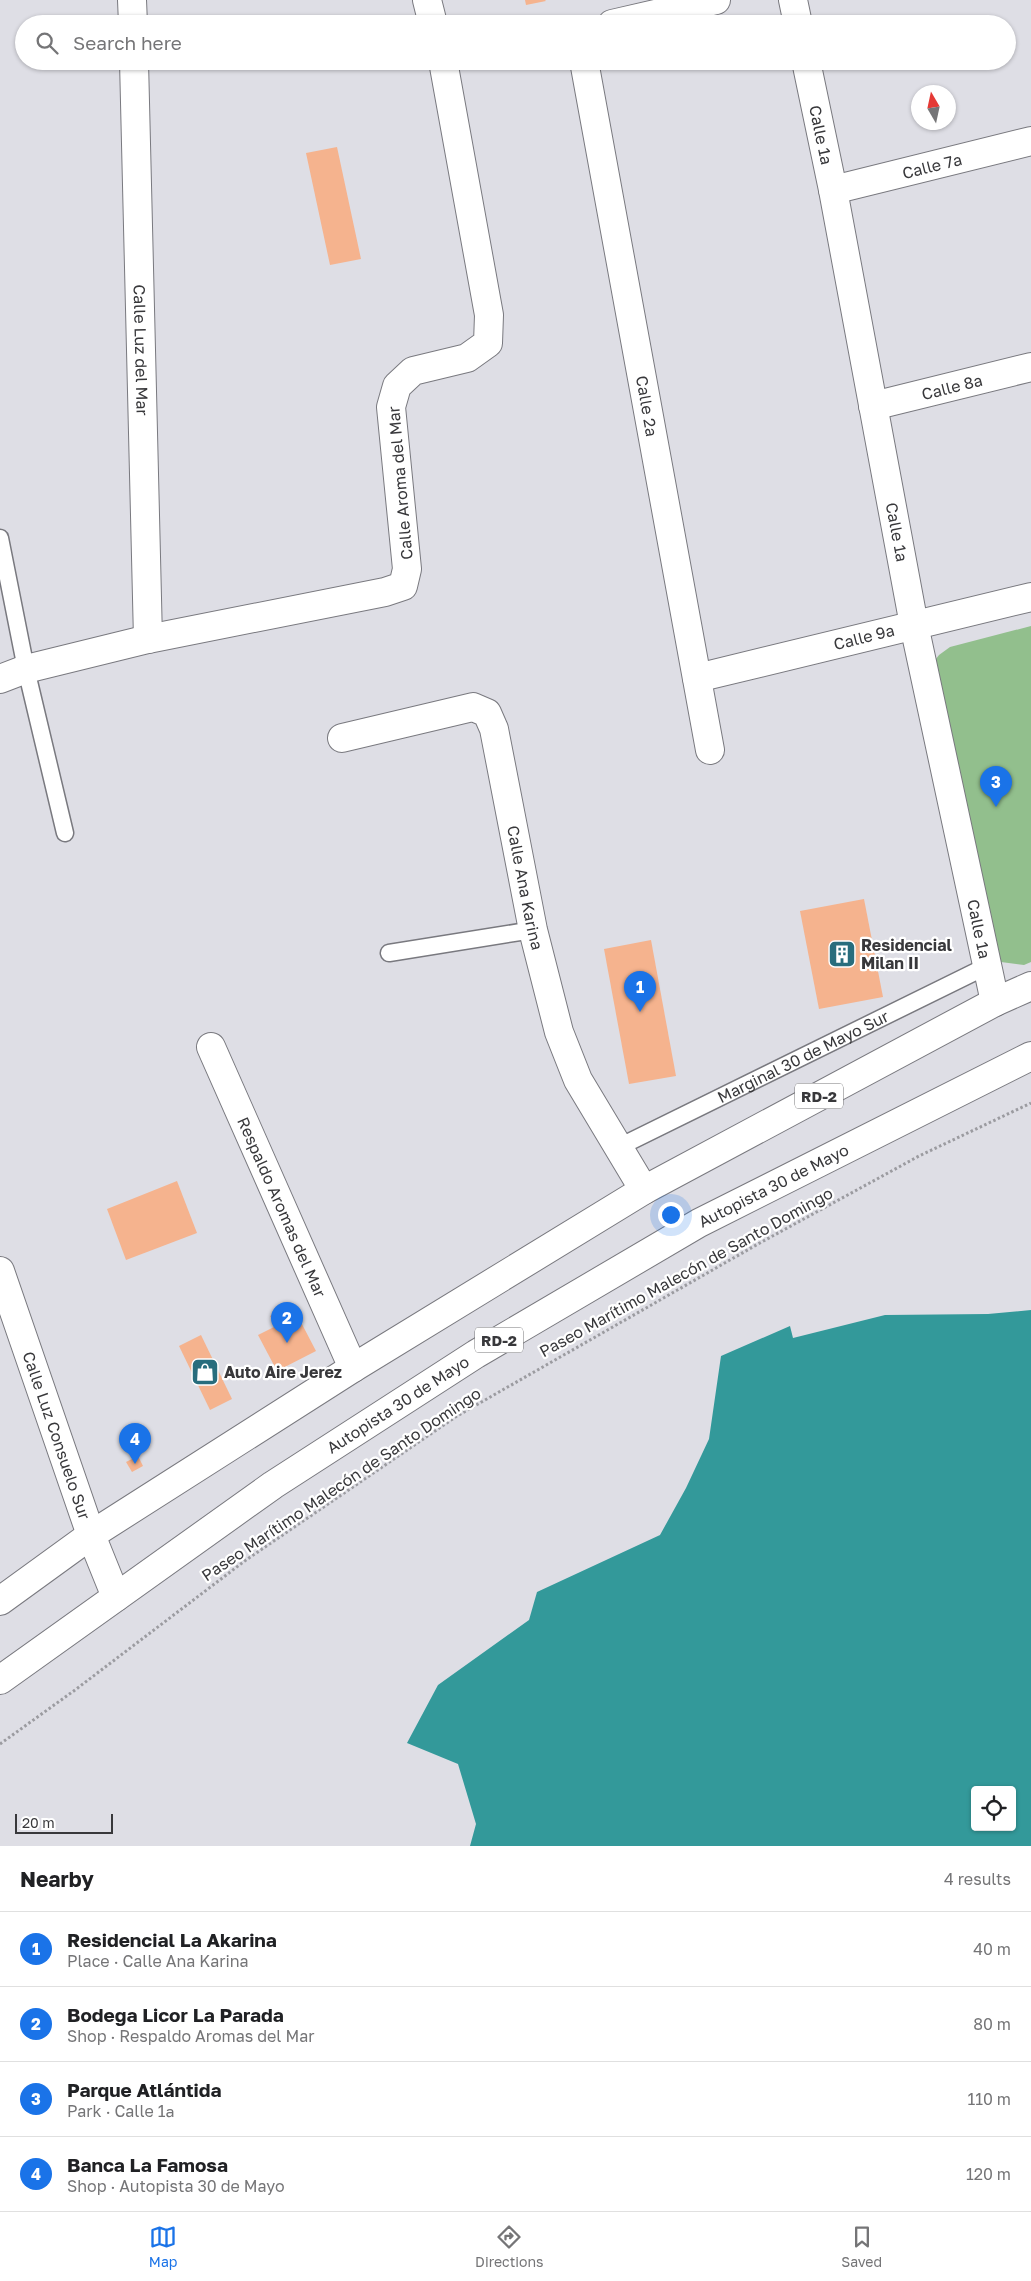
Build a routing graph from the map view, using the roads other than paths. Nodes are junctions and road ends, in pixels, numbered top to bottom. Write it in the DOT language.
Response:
graph roads {
  1 [pos="132,0"];
  2 [pos="427,0"];
  3 [pos="716,0"];
  4 [pos="793,0"];
  5 [pos="133,15"];
  6 [pos="431,15"];
  7 [pos="651,15"];
  8 [pos="796,15"];
  9 [pos="134,70"];
  10 [pos="445,70"];
  11 [pos="586,70"];
  12 [pos="808,70"];
  13 [pos="1031,141"];
  14 [pos="832,190"];
  15 [pos="1031,367"];
  16 [pos="874,406"];
  17 [pos="0,538"];
  18 [pos="1031,597"];
  19 [pos="914,625"];
  20 [pos="148,639"];
  21 [pos="26,669"];
  22 [pos="697,678"];
  23 [pos="0,679"];
  24 [pos="342,738"];
  25 [pos="710,750"];
  26 [pos="65,832"];
  27 [pos="533,930"];
  28 [pos="389,953"];
  29 [pos="987,966"];
  30 [pos="1031,986"];
  31 [pos="994,1002"];
  32 [pos="211,1047"];
  33 [pos="1031,1056"];
  34 [pos="619,1147"];
  35 [pos="644,1190"];
  36 [pos="0,1271"];
  37 [pos="353,1368"];
  38 [pos="91,1534"];
  39 [pos="116,1597"];
  40 [pos="0,1600"];
  41 [pos="0,1680"];
  1 -- 5 [label="main road"];
  2 -- 6 [label="main road"];
  3 -- 7 [label="main road"];
  4 -- 8 [label="main road"];
  9 -- 20 [label="main road, Calle Luz del Mar"];
  10 -- 20 [label="main road, Calle Aroma del Mar"];
  11 -- 22 [label="main road, Calle 2ª"];
  12 -- 14 [label="main road, Calle 1ª"];
  13 -- 14 [label="main road, Calle 7ª"];
  14 -- 16 [label="main road, Calle 1ª"];
  15 -- 16 [label="main road, Calle 8ª"];
  16 -- 19 [label="main road, Calle 1ª"];
  17 -- 21 [label="lane"];
  18 -- 19 [label="main road, Calle 9ª"];
  19 -- 22 [label="main road, Calle 9ª"];
  19 -- 29 [label="main road, Calle 1ª"];
  20 -- 21 [label="main road, Calle Aroma del Mar"];
  21 -- 23 [label="main road, Calle Aroma del Mar"];
  21 -- 26 [label="lane"];
  22 -- 25 [label="main road, Calle 2ª"];
  24 -- 27 [label="main road, Calle Ana Karina"];
  27 -- 28 [label="lane"];
  27 -- 34 [label="main road, Calle Ana Karina"];
  29 -- 31 [label="main road, Calle 1ª"];
  29 -- 34 [label="lane, Marginal 30 de Mayo Sur"];
  30 -- 31 [label="main road, RD-2"];
  31 -- 35 [label="main road, RD-2"];
  32 -- 37 [label="main road, Respaldo Aromas del Mar"];
  33 -- 39 [label="main road, Autopista 30 de Mayo / RD-2"];
  34 -- 35 [label="main road, Calle Ana Karina"];
  35 -- 37 [label="main road, RD-2"];
  36 -- 38 [label="main road, Calle Luz Consuelo Sur"];
  37 -- 38 [label="main road, RD-2"];
  38 -- 39 [label="main road, Calle Luz Consuelo Sur"];
  38 -- 40 [label="main road, RD-2"];
  39 -- 41 [label="main road, Autopista 30 de Mayo / RD-2"];
}
